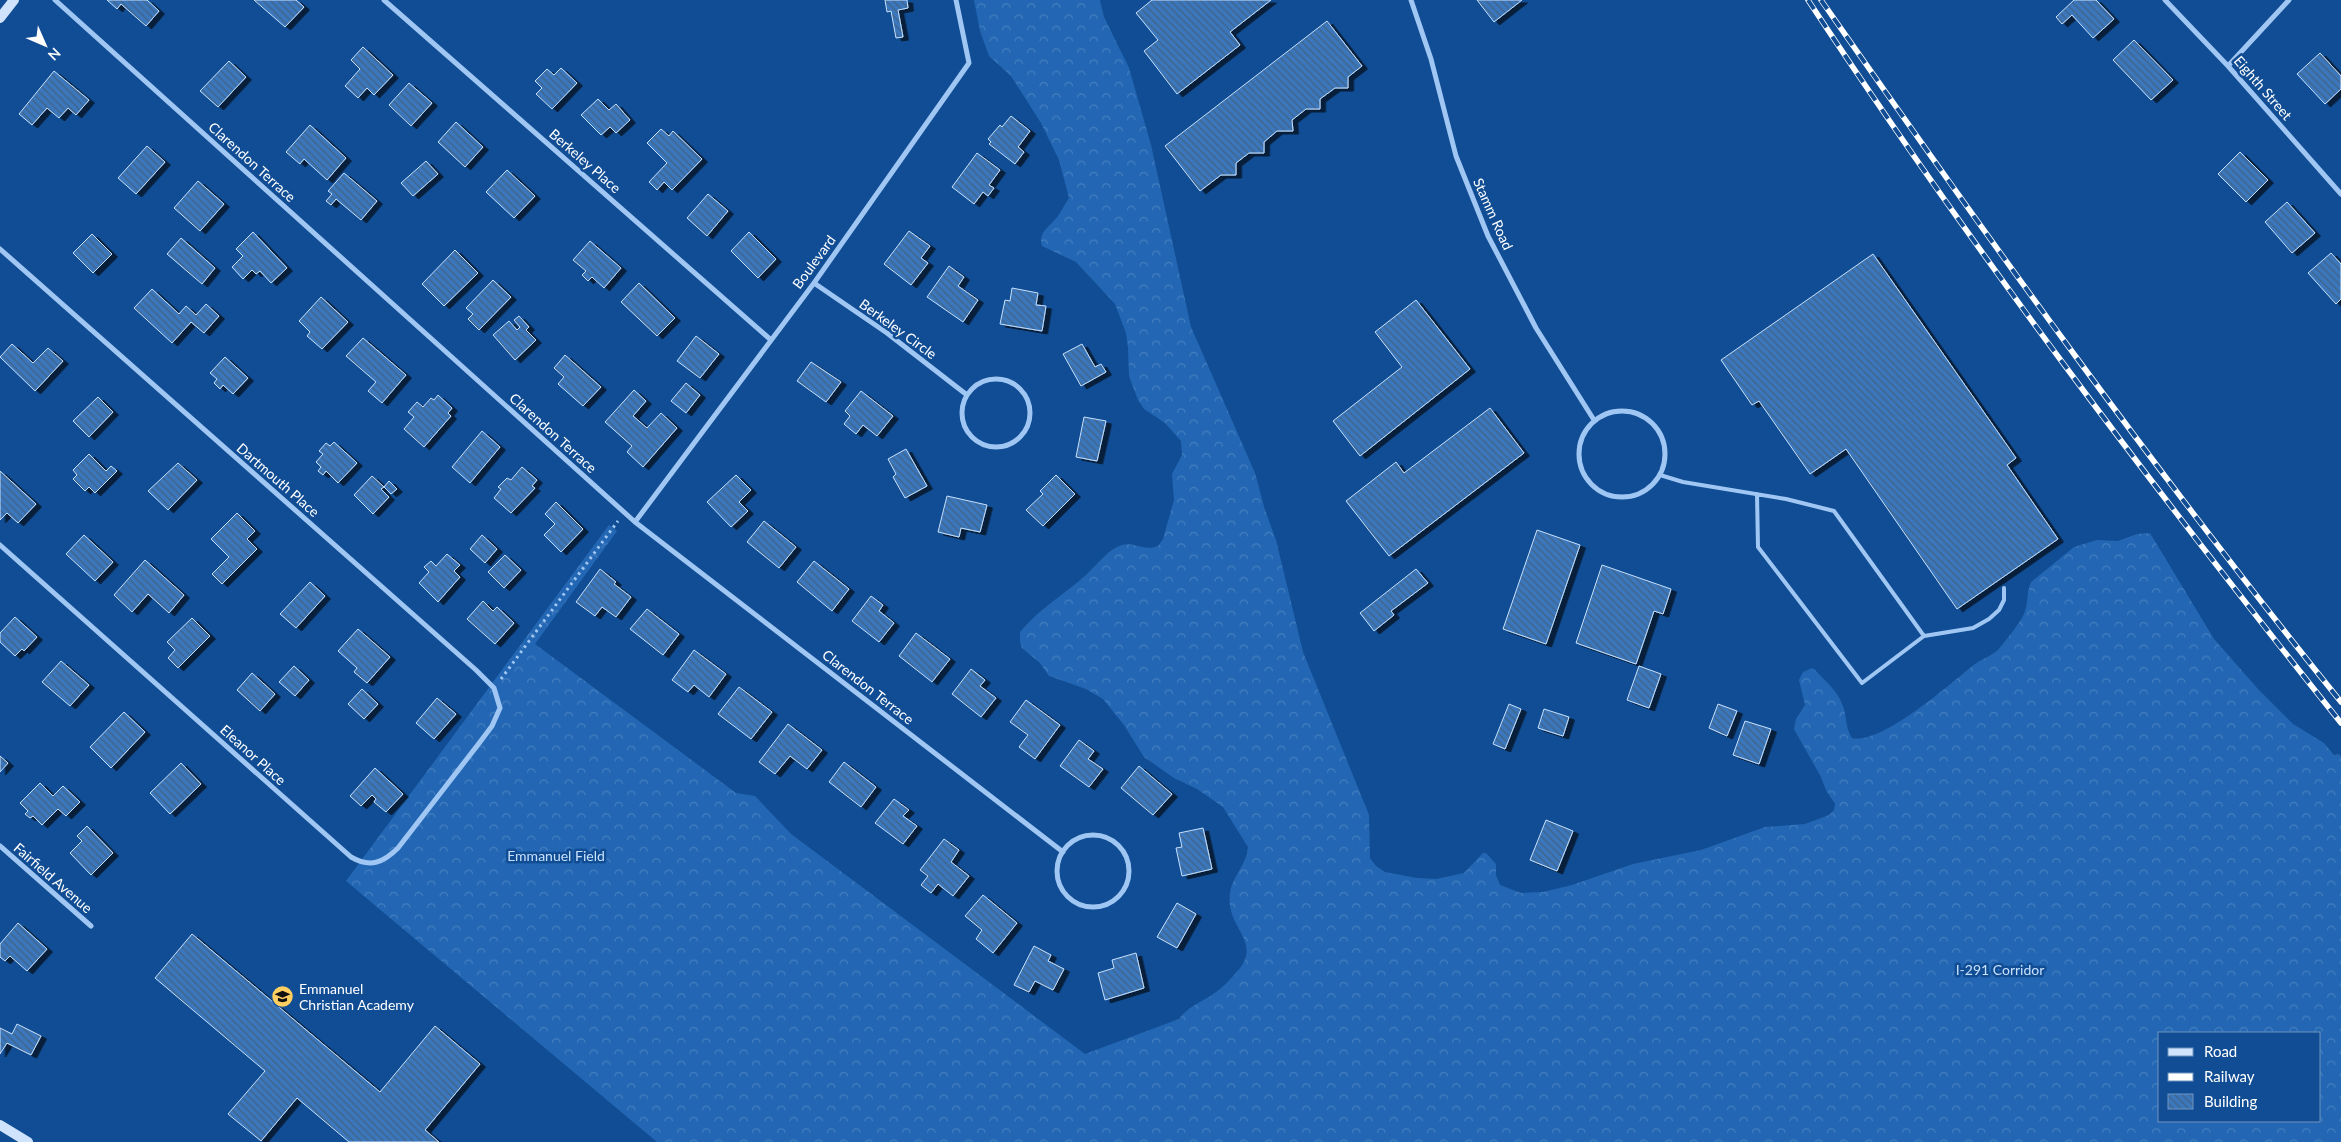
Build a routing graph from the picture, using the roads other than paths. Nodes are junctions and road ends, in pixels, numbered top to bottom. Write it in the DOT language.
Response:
graph roads {
  1 [pos="14,0"];
  2 [pos="55,0"];
  3 [pos="384,0"];
  4 [pos="956,0"];
  5 [pos="1411,0"];
  6 [pos="2165,0"];
  7 [pos="2289,0"];
  8 [pos="0,18"];
  9 [pos="2228,66"];
  10 [pos="2341,194"];
  11 [pos="0,249"];
  12 [pos="814,283"];
  13 [pos="771,340"];
  14 [pos="967,395"];
  15 [pos="1594,420"];
  16 [pos="1660,475"];
  17 [pos="1757,494"];
  18 [pos="635,522"];
  19 [pos="0,545"];
  20 [pos="2004,588"];
  21 [pos="1924,636"];
  22 [pos="480,742"];
  23 [pos="0,846"];
  24 [pos="1063,852"];
  25 [pos="91,926"];
  26 [pos="0,1125"];
  27 [pos="28,1142"];
  1 -- 8 [label="main road"];
  2 -- 18 [label="street, Clarendon Terrace"];
  3 -- 13 [label="street, Berkeley Place"];
  4 -- 12 [label="street, Boulevard"];
  5 -- 15 [label="street, Stamm Road"];
  6 -- 9 [label="street, Eighth Street"];
  7 -- 9 [label="street"];
  9 -- 10 [label="street, Eighth Street"];
  11 -- 22 [label="street, Dartmouth Place"];
  12 -- 13 [label="street, Boulevard"];
  12 -- 14 [label="street, Berkeley Circle"];
  13 -- 18 [label="street, Boulevard"];
  14 -- 14 [label="street"];
  15 -- 16 [label="street"];
  15 -- 16 [label="street"];
  16 -- 17 [label="lane"];
  17 -- 21 [label="lane"];
  17 -- 21 [label="lane"];
  18 -- 24 [label="street, Clarendon Terrace"];
  19 -- 22 [label="street, Eleanor Place"];
  20 -- 21 [label="lane"];
  23 -- 25 [label="street, Fairfield Avenue"];
  24 -- 24 [label="street"];
  26 -- 27 [label="main road"];
}
